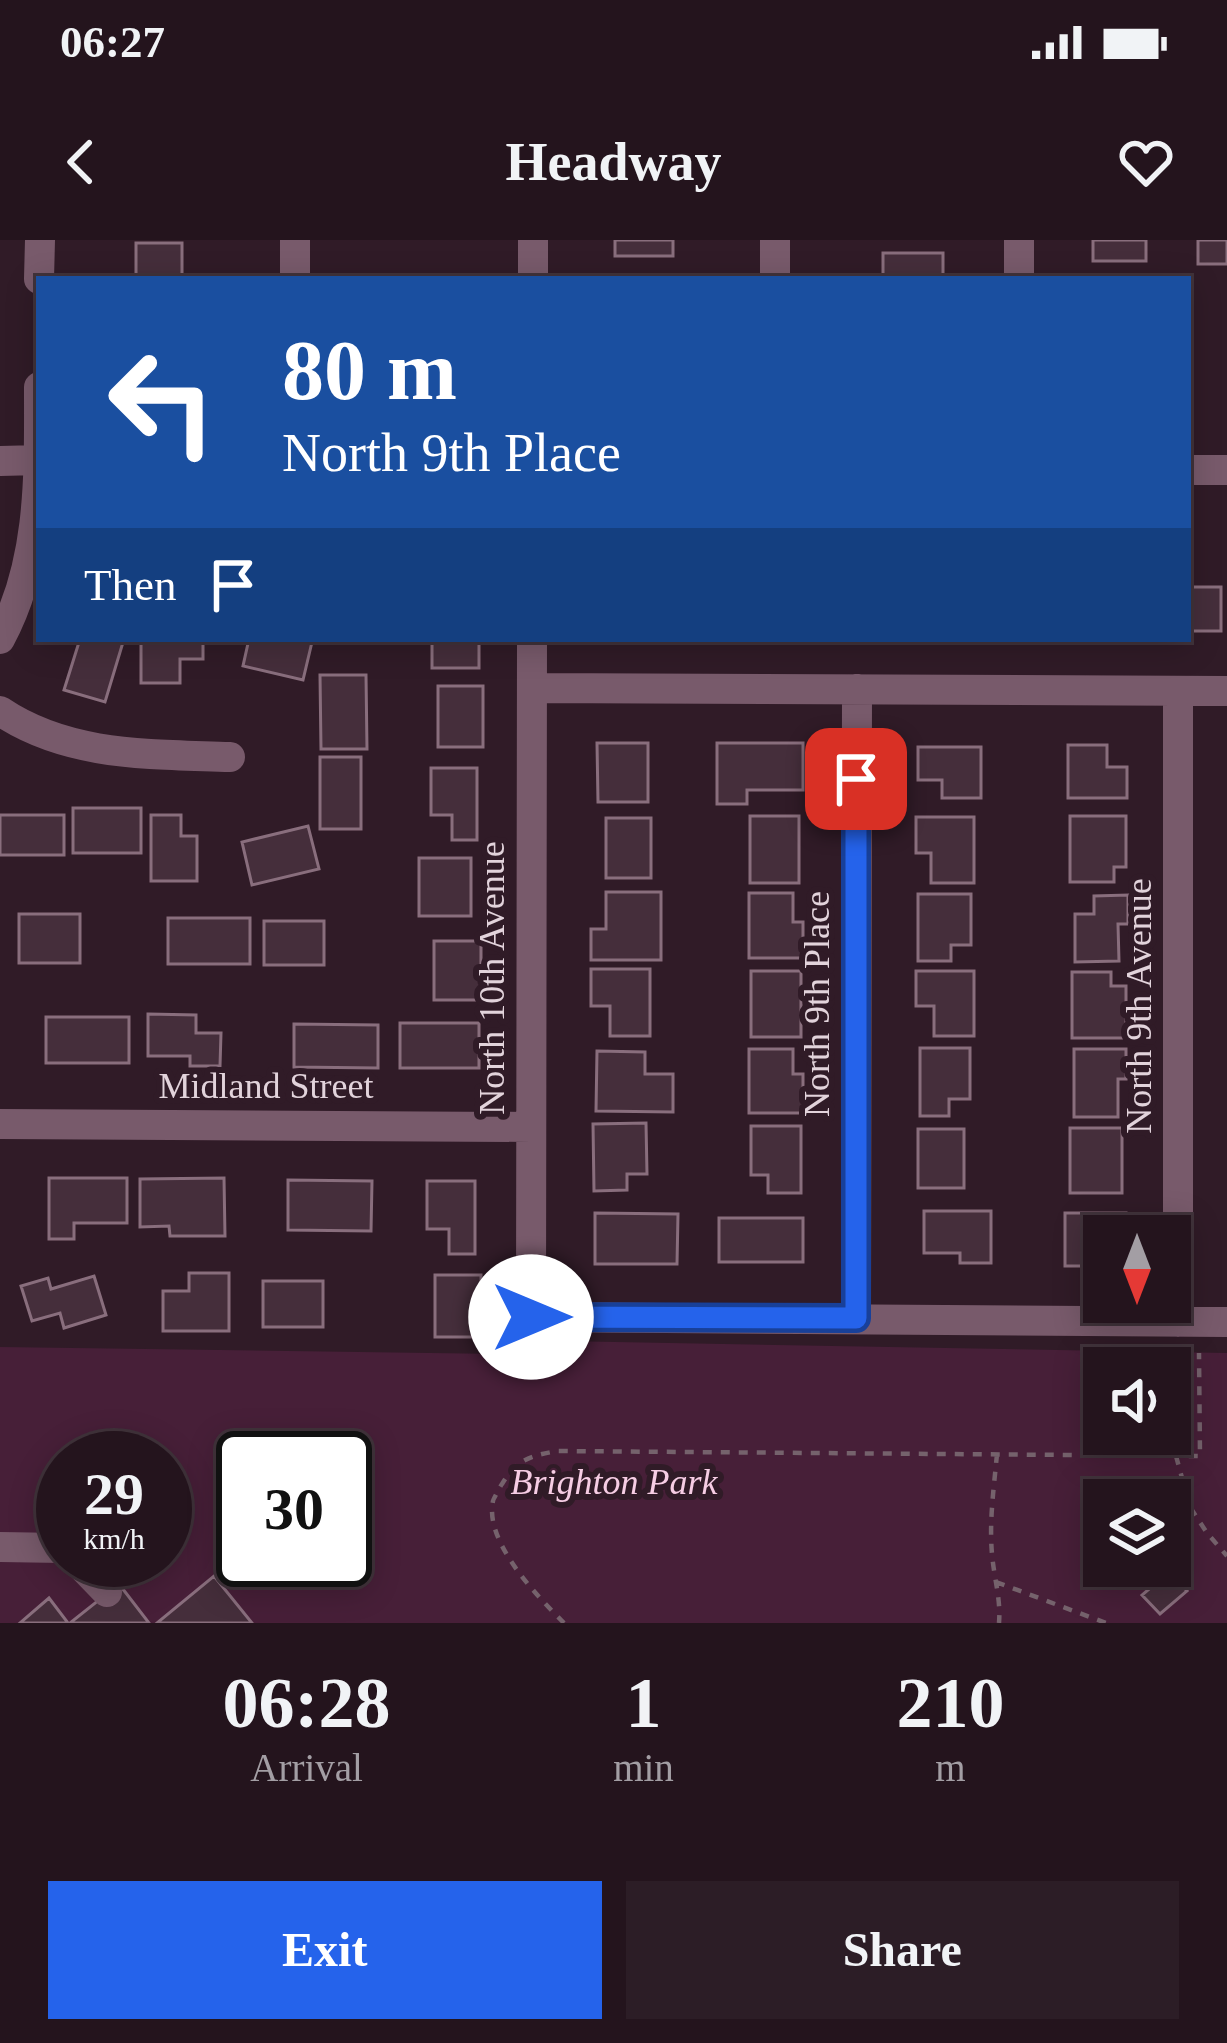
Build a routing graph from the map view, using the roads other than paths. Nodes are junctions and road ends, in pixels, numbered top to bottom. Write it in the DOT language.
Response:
graph roads {
  1 [pos="40,240"];
  2 [pos="295,240"];
  3 [pos="533,240"];
  4 [pos="775,240"];
  5 [pos="1019,240"];
  6 [pos="39,276"];
  7 [pos="295,276"];
  8 [pos="533,276"];
  9 [pos="775,276"];
  10 [pos="1019,276"];
  11 [pos="0,460"];
  12 [pos="36,460"];
  13 [pos="1191,470"];
  14 [pos="1227,470"];
  15 [pos="36,499"];
  16 [pos="0,639"];
  17 [pos="532,642"];
  18 [pos="532,688"];
  19 [pos="856,689"];
  20 [pos="1178,691"];
  21 [pos="1227,691"];
  22 [pos="0,711"];
  23 [pos="230,758"];
  24 [pos="0,1124"];
  25 [pos="531,1127"];
  26 [pos="856,1318"];
  27 [pos="1201,1322"];
  28 [pos="0,1547"];
  29 [pos="36,1548"];
  30 [pos="102,1587"];
  31 [pos="107,1592"];
  1 -- 6 [label="street"];
  2 -- 7 [label="street"];
  3 -- 8 [label="street"];
  4 -- 9 [label="street"];
  5 -- 10 [label="street"];
  11 -- 12 [label="street"];
  13 -- 14 [label="street"];
  15 -- 16 [label="street"];
  17 -- 18 [label="street, North 10th Avenue"];
  18 -- 19 [label="street"];
  18 -- 25 [label="street, North 10th Avenue"];
  19 -- 20 [label="street"];
  19 -- 26 [label="street, North 9th Place"];
  20 -- 21 [label="street"];
  20 -- 27 [label="street, North 9th Avenue"];
  22 -- 23 [label="street"];
  24 -- 25 [label="street, Midland Street"];
  25 -- 26 [label="street, North 10th Avenue"];
  26 -- 27 [label="street"];
  28 -- 29 [label="street"];
  30 -- 31 [label="street"];
}
